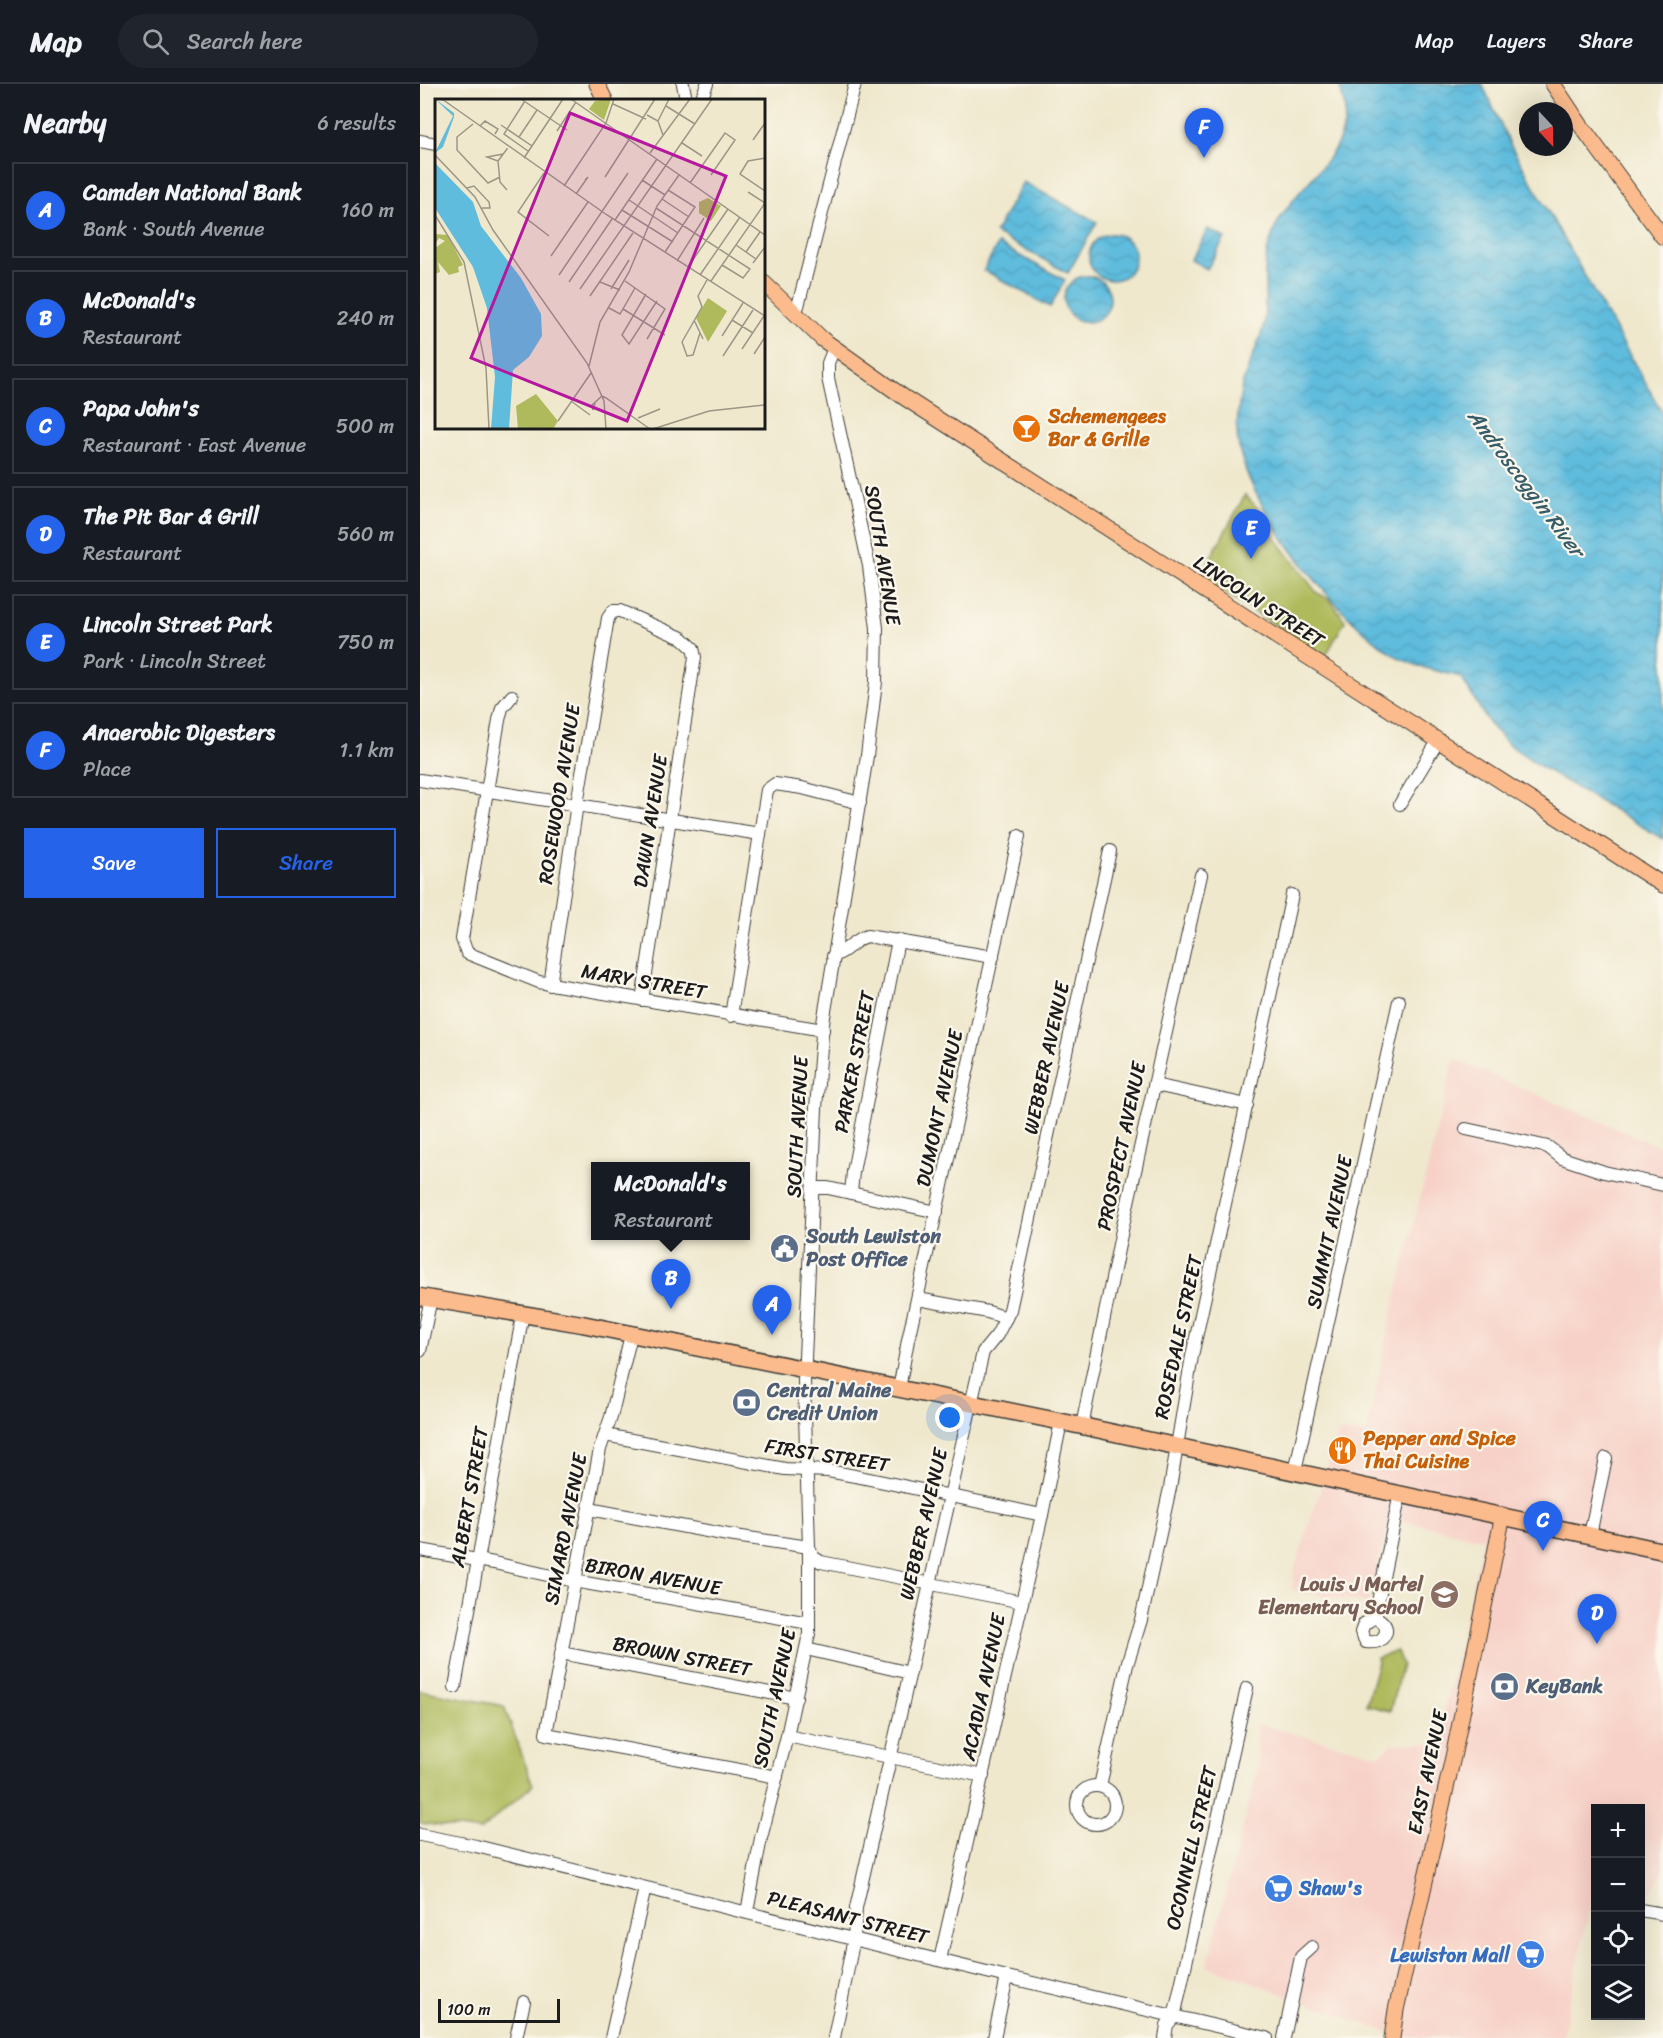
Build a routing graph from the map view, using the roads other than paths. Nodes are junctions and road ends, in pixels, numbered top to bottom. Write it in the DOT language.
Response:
graph roads {
  1 [pos="597,84"];
  2 [pos="683,84"];
  3 [pos="707,84"];
  4 [pos="855,84"];
  5 [pos="1553,84"];
  6 [pos="604,99"];
  7 [pos="686,99"];
  8 [pos="701,99"];
  9 [pos="420,141"];
  10 [pos="435,144"];
  11 [pos="1663,237"];
  12 [pos="765,284"];
  13 [pos="794,313"];
  14 [pos="834,348"];
  15 [pos="613,611"];
  16 [pos="512,696"];
  17 [pos="1438,741"];
  18 [pos="420,780"];
  19 [pos="487,789"];
  20 [pos="860,803"];
  21 [pos="577,804"];
  22 [pos="1400,804"];
  23 [pos="671,818"];
  24 [pos="759,834"];
  25 [pos="1020,836"];
  26 [pos="1110,851"];
  27 [pos="1201,875"];
  28 [pos="1663,885"];
  29 [pos="1292,895"];
  30 [pos="898,940"];
  31 [pos="834,956"];
  32 [pos="993,957"];
  33 [pos="550,985"];
  34 [pos="642,1000"];
  35 [pos="1399,1001"];
  36 [pos="732,1016"];
  37 [pos="823,1030"];
  38 [pos="1155,1085"];
  39 [pos="1247,1105"];
  40 [pos="1466,1129"];
  41 [pos="1663,1185"];
  42 [pos="813,1188"];
  43 [pos="851,1193"];
  44 [pos="937,1212"];
  45 [pos="425,1298"];
  46 [pos="918,1299"];
  47 [pos="523,1313"];
  48 [pos="1006,1318"];
  49 [pos="631,1335"];
  50 [pos="420,1351"];
  51 [pos="805,1371"];
  52 [pos="899,1389"];
  53 [pos="970,1404"];
  54 [pos="1061,1422"];
  55 [pos="1082,1426"];
  56 [pos="605,1435"];
  57 [pos="1176,1446"];
  58 [pos="1606,1458"];
  59 [pos="807,1470"];
  60 [pos="1295,1471"];
  61 [pos="1400,1493"];
  62 [pos="950,1495"];
  63 [pos="589,1509"];
  64 [pos="1042,1515"];
  65 [pos="1503,1515"];
  66 [pos="1590,1535"];
  67 [pos="809,1547"];
  68 [pos="420,1550"];
  69 [pos="1663,1551"];
  70 [pos="478,1560"];
  71 [pos="574,1581"];
  72 [pos="930,1583"];
  73 [pos="1022,1602"];
  74 [pos="1375,1617"];
  75 [pos="809,1623"];
  76 [pos="806,1649"];
  77 [pos="561,1653"];
  78 [pos="910,1672"];
  79 [pos="455,1687"];
  80 [pos="1247,1688"];
  81 [pos="796,1698"];
  82 [pos="787,1736"];
  83 [pos="890,1757"];
  84 [pos="983,1776"];
  85 [pos="777,1777"];
  86 [pos="1100,1786"];
  87 [pos="420,1835"];
  88 [pos="645,1888"];
  89 [pos="1645,1911"];
  90 [pos="747,1912"];
  91 [pos="1663,1914"];
  92 [pos="854,1938"];
  93 [pos="1312,1947"];
  94 [pos="940,1960"];
  95 [pos="1007,1977"];
  96 [pos="524,2002"];
  97 [pos="1174,2017"];
  98 [pos="516,2038"];
  99 [pos="611,2038"];
  100 [pos="834,2038"];
  101 [pos="994,2038"];
  102 [pos="1165,2038"];
  103 [pos="1267,2038"];
  104 [pos="1284,2038"];
  105 [pos="1392,2038"];
  1 -- 6 [label="main road"];
  2 -- 7 [label="street"];
  3 -- 8 [label="street"];
  4 -- 13 [label="street"];
  5 -- 11 [label="main road"];
  9 -- 10 [label="street"];
  12 -- 13 [label="main road, LINCOLN STREET"];
  13 -- 14 [label="main road, LINCOLN STREET"];
  14 -- 17 [label="main road, LINCOLN STREET"];
  14 -- 20 [label="street, SOUTH AVENUE"];
  15 -- 21 [label="street, ROSEWOOD AVENUE"];
  15 -- 23 [label="street, DAWN AVENUE"];
  16 -- 19 [label="street"];
  17 -- 22 [label="street"];
  17 -- 28 [label="main road, LINCOLN STREET"];
  18 -- 19 [label="street"];
  19 -- 21 [label="street"];
  19 -- 33 [label="street, MARY STREET"];
  20 -- 24 [label="street"];
  20 -- 31 [label="street, SOUTH AVENUE"];
  21 -- 23 [label="street"];
  21 -- 33 [label="street, ROSEWOOD AVENUE"];
  23 -- 24 [label="street"];
  23 -- 34 [label="street, DAWN AVENUE"];
  24 -- 36 [label="street"];
  25 -- 32 [label="street, DUMONT AVENUE"];
  26 -- 48 [label="street, WEBBER AVENUE"];
  27 -- 38 [label="street, PROSPECT AVENUE"];
  29 -- 39 [label="street, ROSEDALE STREET"];
  30 -- 31 [label="street"];
  30 -- 32 [label="street"];
  30 -- 43 [label="street, PARKER STREET"];
  31 -- 37 [label="street, SOUTH AVENUE"];
  32 -- 44 [label="street, DUMONT AVENUE"];
  33 -- 34 [label="street, MARY STREET"];
  34 -- 36 [label="street, MARY STREET"];
  35 -- 60 [label="street, SUMMIT AVENUE"];
  36 -- 37 [label="street, MARY STREET"];
  37 -- 42 [label="street, SOUTH AVENUE"];
  38 -- 39 [label="street"];
  38 -- 55 [label="street, PROSPECT AVENUE"];
  39 -- 57 [label="street, ROSEDALE STREET"];
  40 -- 41 [label="street"];
  42 -- 43 [label="street"];
  42 -- 51 [label="street, SOUTH AVENUE"];
  43 -- 44 [label="street"];
  44 -- 46 [label="street, DUMONT AVENUE"];
  45 -- 47 [label="highway"];
  45 -- 50 [label="street"];
  46 -- 48 [label="street"];
  46 -- 52 [label="street, DUMONT AVENUE"];
  47 -- 49 [label="highway"];
  47 -- 70 [label="street, ALBERT STREET"];
  48 -- 53 [label="street, WEBBER AVENUE"];
  49 -- 51 [label="highway"];
  49 -- 56 [label="street, SIMARD AVENUE"];
  51 -- 52 [label="highway"];
  51 -- 59 [label="street, SOUTH AVENUE"];
  52 -- 53 [label="highway"];
  53 -- 54 [label="highway"];
  53 -- 62 [label="street, WEBBER AVENUE"];
  54 -- 55 [label="highway"];
  54 -- 64 [label="street, ACADIA AVENUE"];
  55 -- 57 [label="highway"];
  56 -- 59 [label="street, FIRST STREET"];
  56 -- 63 [label="street, SIMARD AVENUE"];
  57 -- 60 [label="highway"];
  57 -- 86 [label="street, ROSEDALE STREET"];
  58 -- 66 [label="street"];
  59 -- 62 [label="street, FIRST STREET"];
  59 -- 67 [label="street, SOUTH AVENUE"];
  60 -- 61 [label="highway"];
  61 -- 65 [label="highway"];
  61 -- 74 [label="street"];
  62 -- 64 [label="street, FIRST STREET"];
  62 -- 72 [label="street, WEBBER AVENUE"];
  63 -- 67 [label="street"];
  63 -- 71 [label="street, SIMARD AVENUE"];
  64 -- 73 [label="street, ACADIA AVENUE"];
  65 -- 66 [label="highway"];
  65 -- 105 [label="main road, EAST AVENUE"];
  66 -- 69 [label="highway"];
  67 -- 72 [label="street"];
  67 -- 75 [label="street, SOUTH AVENUE"];
  68 -- 70 [label="street, BIRON AVENUE"];
  70 -- 71 [label="street, BIRON AVENUE"];
  70 -- 79 [label="street, ALBERT STREET"];
  71 -- 75 [label="street, BIRON AVENUE"];
  71 -- 77 [label="street, SIMARD AVENUE"];
  72 -- 73 [label="street"];
  72 -- 78 [label="street, WEBBER AVENUE"];
  73 -- 84 [label="street, ACADIA AVENUE"];
  75 -- 76 [label="street, SOUTH AVENUE"];
  76 -- 78 [label="street"];
  76 -- 81 [label="street, SOUTH AVENUE"];
  77 -- 81 [label="street, BROWN STREET"];
  77 -- 85 [label="street, SIMARD AVENUE"];
  78 -- 83 [label="street, WEBBER AVENUE"];
  80 -- 97 [label="street, OCONNELL STREET"];
  81 -- 82 [label="street, SOUTH AVENUE"];
  82 -- 83 [label="street"];
  82 -- 85 [label="street, SOUTH AVENUE"];
  83 -- 84 [label="street"];
  83 -- 92 [label="street, WEBBER AVENUE"];
  84 -- 94 [label="street, ACADIA AVENUE"];
  85 -- 90 [label="street, SOUTH AVENUE"];
  87 -- 88 [label="street, PLEASANT STREET"];
  88 -- 90 [label="street, PLEASANT STREET"];
  88 -- 99 [label="street"];
  89 -- 91 [label="street"];
  90 -- 92 [label="street, PLEASANT STREET"];
  92 -- 94 [label="street, PLEASANT STREET"];
  92 -- 100 [label="street, WEBBER AVENUE"];
  93 -- 104 [label="street"];
  94 -- 95 [label="street, PLEASANT STREET"];
  95 -- 97 [label="street, PLEASANT STREET"];
  95 -- 101 [label="street"];
  96 -- 98 [label="street"];
  97 -- 102 [label="street, OCONNELL STREET"];
  97 -- 103 [label="street, PLEASANT STREET"];
}
